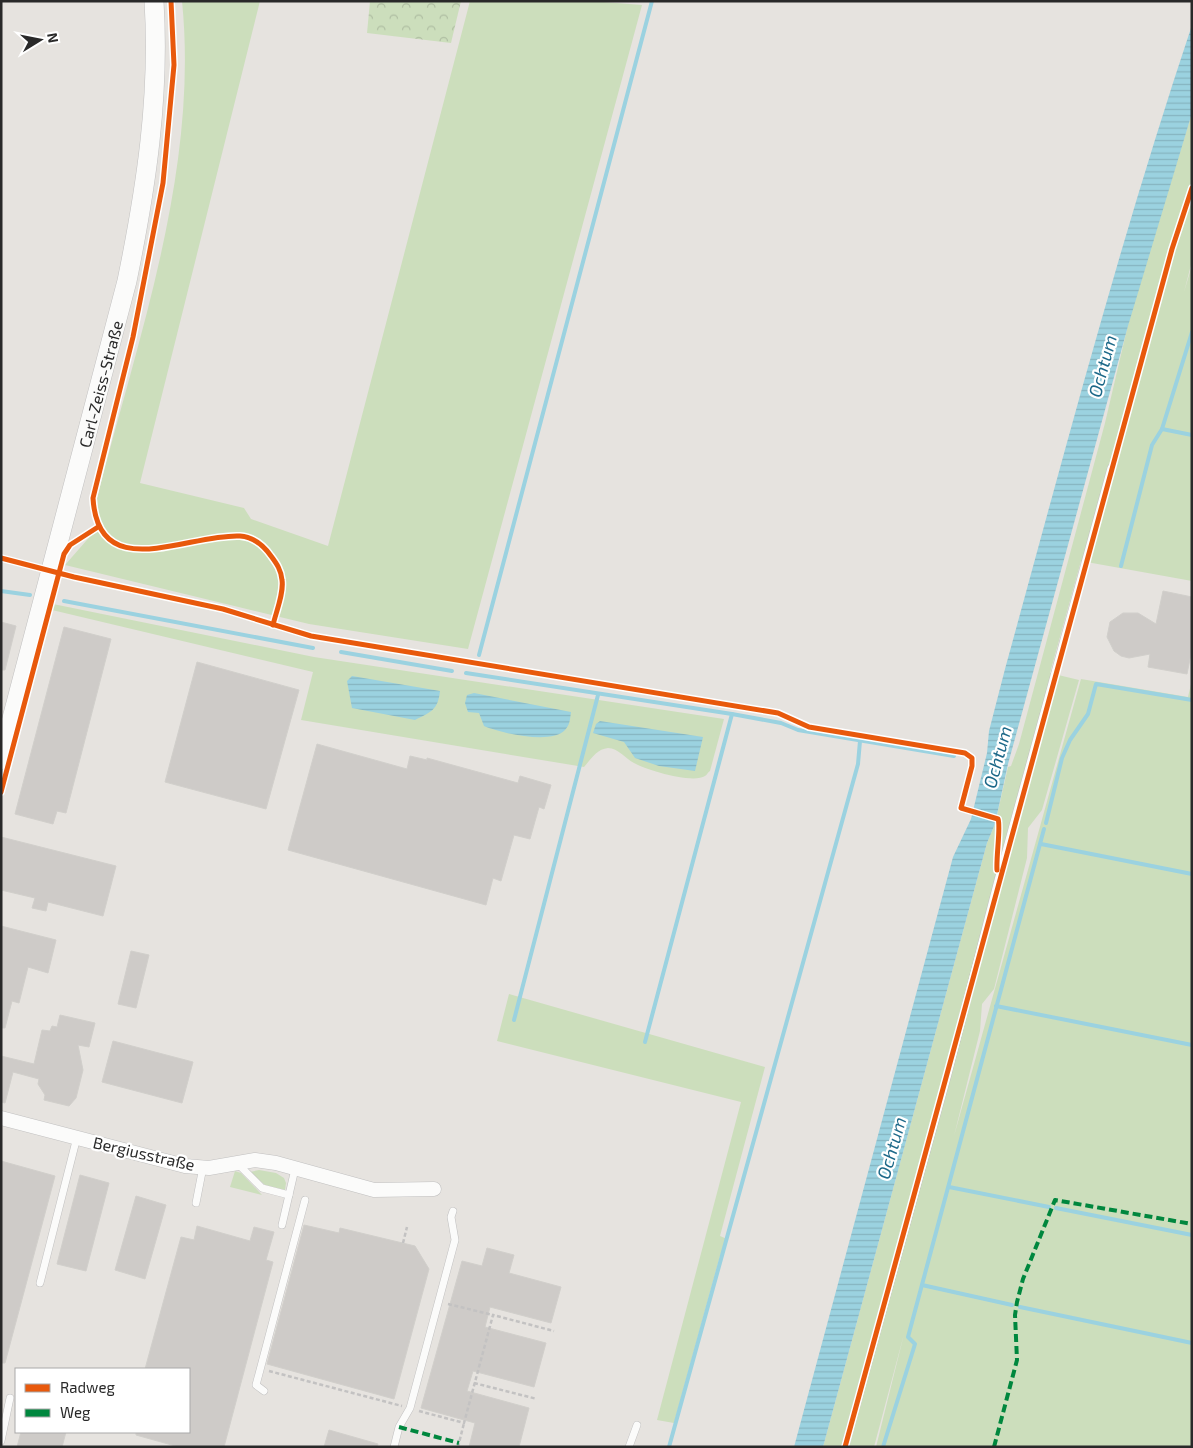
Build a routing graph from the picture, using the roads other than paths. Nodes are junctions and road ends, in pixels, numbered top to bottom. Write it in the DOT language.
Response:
graph roads {
  1 [pos="154,1"];
  2 [pos="1111,468"];
  3 [pos="2,754"];
  4 [pos="1,1118"];
  5 [pos="77,1137"];
  6 [pos="238,1164"];
  7 [pos="204,1167"];
  8 [pos="295,1169"];
  9 [pos="434,1189"];
  10 [pos="288,1194"];
  11 [pos="305,1200"];
  12 [pos="196,1203"];
  13 [pos="453,1211"];
  14 [pos="282,1225"];
  15 [pos="40,1284"];
  16 [pos="264,1391"];
  17 [pos="10,1398"];
  18 [pos="637,1426"];
  19 [pos="1,1441"];
  20 [pos="394,1447"];
  21 [pos="629,1447"];
  22 [pos="845,1447"];
  1 -- 3 [label="main road, Carl-Zeiss-Straße"];
  2 -- 22 [label="lane"];
  4 -- 5 [label="street, Bergiusstraße"];
  5 -- 7 [label="street, Bergiusstraße"];
  5 -- 15 [label="lane"];
  6 -- 7 [label="street, Bergiusstraße"];
  6 -- 8 [label="street, Bergiusstraße"];
  6 -- 10 [label="lane"];
  7 -- 12 [label="lane"];
  8 -- 9 [label="street, Bergiusstraße"];
  8 -- 10 [label="lane"];
  10 -- 14 [label="lane"];
  11 -- 16 [label="lane"];
  13 -- 20 [label="lane"];
  17 -- 19 [label="lane"];
  18 -- 21 [label="lane"];
}
